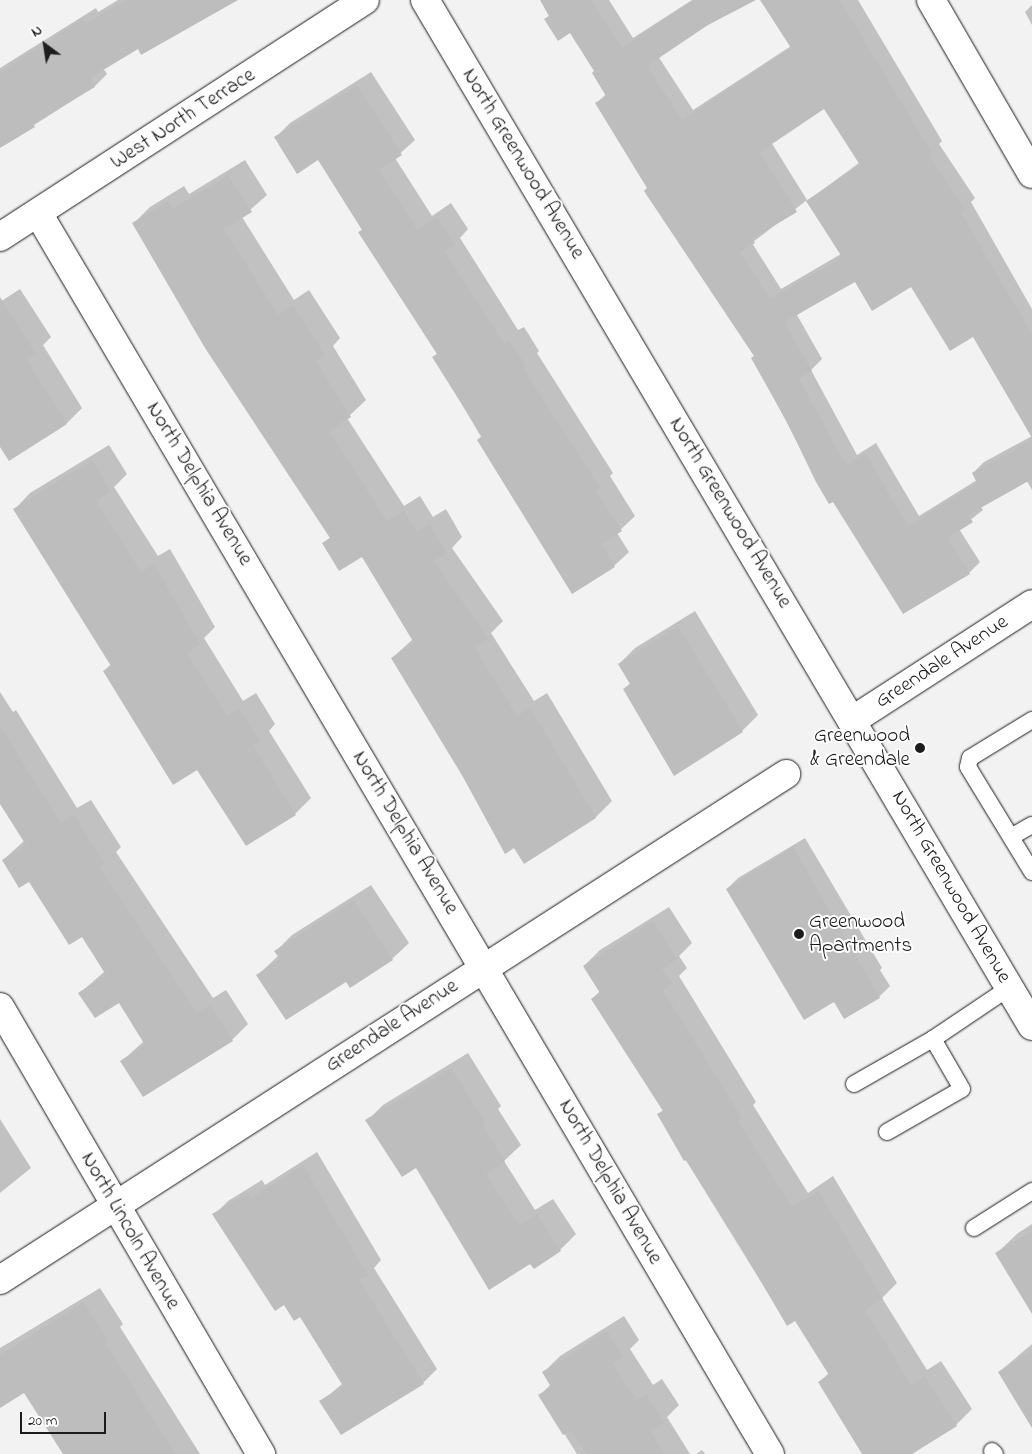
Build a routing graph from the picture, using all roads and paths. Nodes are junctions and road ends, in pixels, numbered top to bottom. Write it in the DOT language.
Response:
graph roads {
  1 [pos="365,0"];
  2 [pos="425,0"];
  3 [pos="931,0"];
  4 [pos="1032,174"];
  5 [pos="38,213"];
  6 [pos="0,237"];
  7 [pos="1032,604"];
  8 [pos="853,720"];
  9 [pos="1032,720"];
  10 [pos="786,774"];
  11 [pos="1032,825"];
  12 [pos="1011,837"];
  13 [pos="1032,872"];
  14 [pos="484,966"];
  15 [pos="1010,988"];
  16 [pos="0,1007"];
  17 [pos="1032,1026"];
  18 [pos="933,1039"];
  19 [pos="854,1084"];
  20 [pos="887,1132"];
  21 [pos="1032,1191"];
  22 [pos="114,1206"];
  23 [pos="974,1228"];
  24 [pos="0,1280"];
  25 [pos="261,1454"];
  26 [pos="770,1454"];
  1 -- 5 [label="street, West North Terrace"];
  2 -- 8 [label="street, North Greenwood Avenue"];
  3 -- 4 [label="street"];
  5 -- 6 [label="street, West North Terrace"];
  5 -- 14 [label="street, North Delphia Avenue"];
  7 -- 8 [label="street, Greendale Avenue"];
  8 -- 15 [label="street, North Greenwood Avenue"];
  9 -- 12 [label="lane"];
  10 -- 14 [label="street, Greendale Avenue"];
  11 -- 12 [label="lane"];
  12 -- 13 [label="lane"];
  14 -- 22 [label="street, Greendale Avenue"];
  14 -- 26 [label="street, North Delphia Avenue"];
  15 -- 17 [label="street, North Greenwood Avenue"];
  15 -- 18 [label="lane"];
  16 -- 22 [label="street, North Lincoln Avenue"];
  18 -- 19 [label="lane"];
  18 -- 20 [label="lane"];
  21 -- 23 [label="lane"];
  22 -- 24 [label="street, Greendale Avenue"];
  22 -- 25 [label="street, North Lincoln Avenue"];
}
